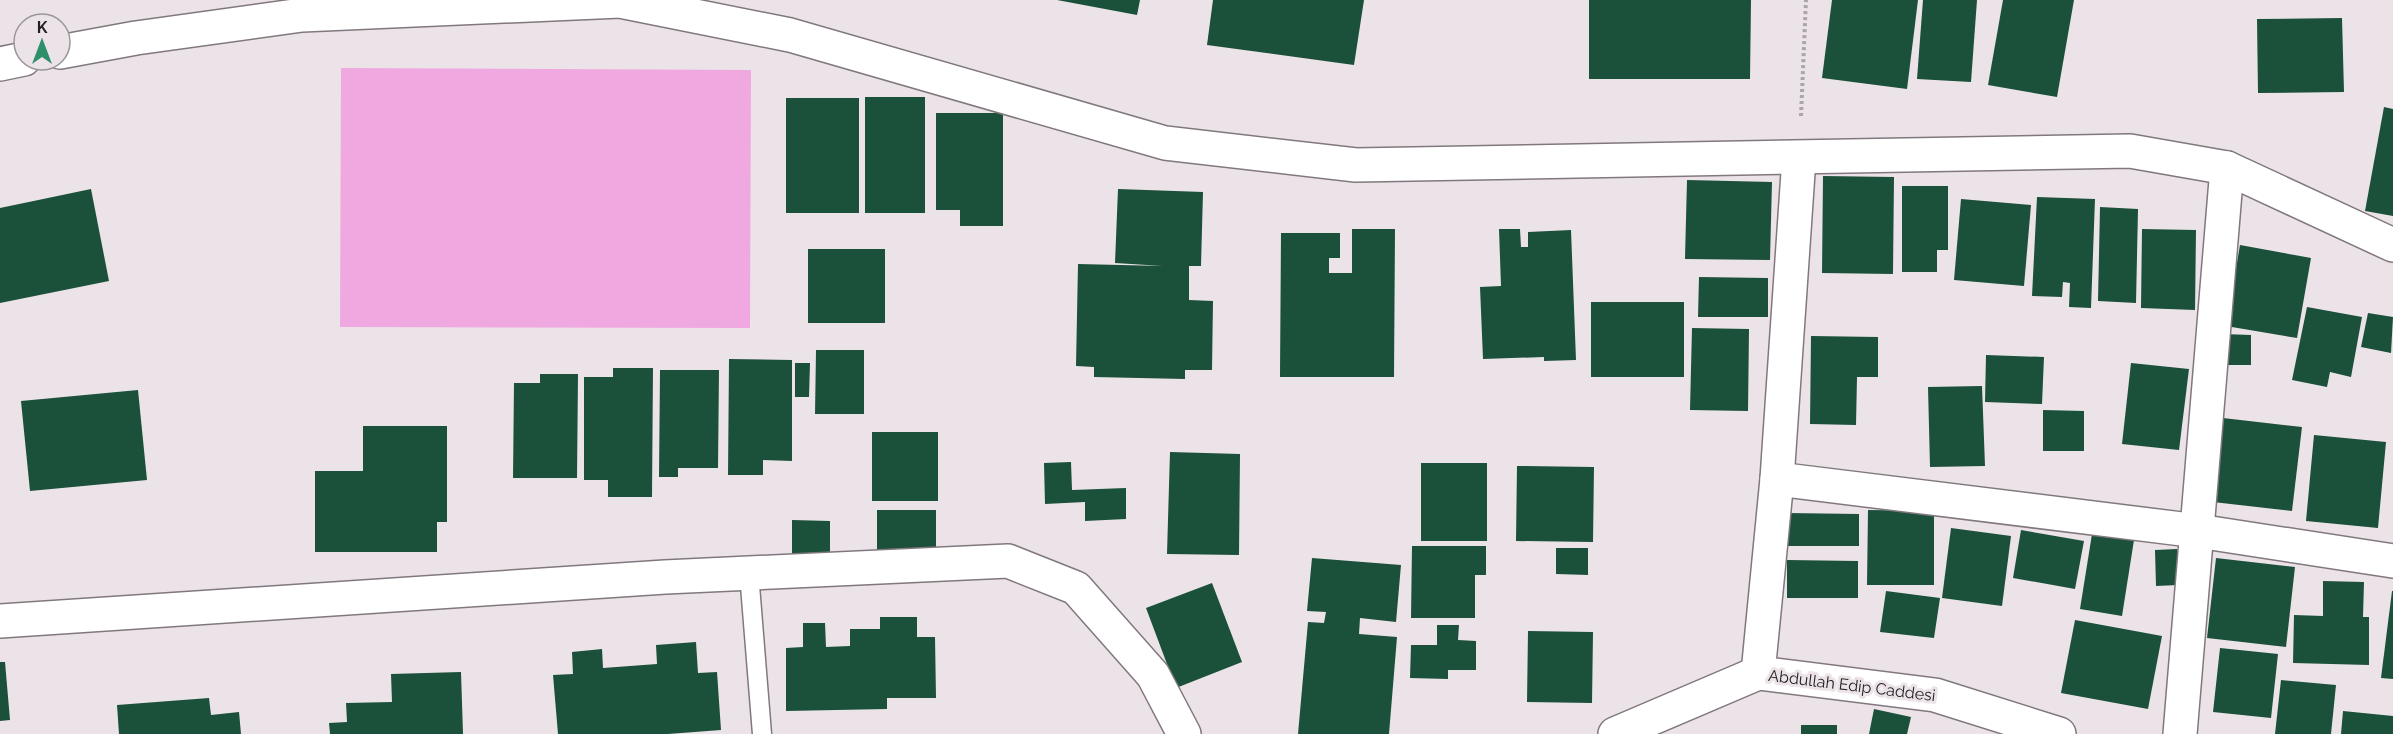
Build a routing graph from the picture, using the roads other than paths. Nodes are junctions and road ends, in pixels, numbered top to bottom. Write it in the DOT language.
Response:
graph roads {
  1 [pos="72,50"];
  2 [pos="1799,158"];
  3 [pos="2227,168"];
  4 [pos="2393,245"];
  5 [pos="1777,479"];
  6 [pos="2198,531"];
  7 [pos="2393,561"];
  8 [pos="749,573"];
  9 [pos="0,621"];
  10 [pos="1758,673"];
  11 [pos="762,734"];
  12 [pos="1184,734"];
  13 [pos="1616,734"];
  14 [pos="2059,734"];
  15 [pos="2180,734"];
  1 -- 2 [label="street"];
  2 -- 3 [label="street"];
  2 -- 5 [label="street"];
  3 -- 4 [label="street"];
  3 -- 6 [label="street"];
  5 -- 6 [label="street"];
  5 -- 10 [label="street"];
  6 -- 7 [label="street"];
  6 -- 15 [label="street"];
  8 -- 9 [label="street"];
  8 -- 11 [label="lane"];
  8 -- 12 [label="street"];
  10 -- 13 [label="street, Abdullah Edip Caddesi"];
  10 -- 14 [label="street, Abdullah Edip Caddesi"];
}
